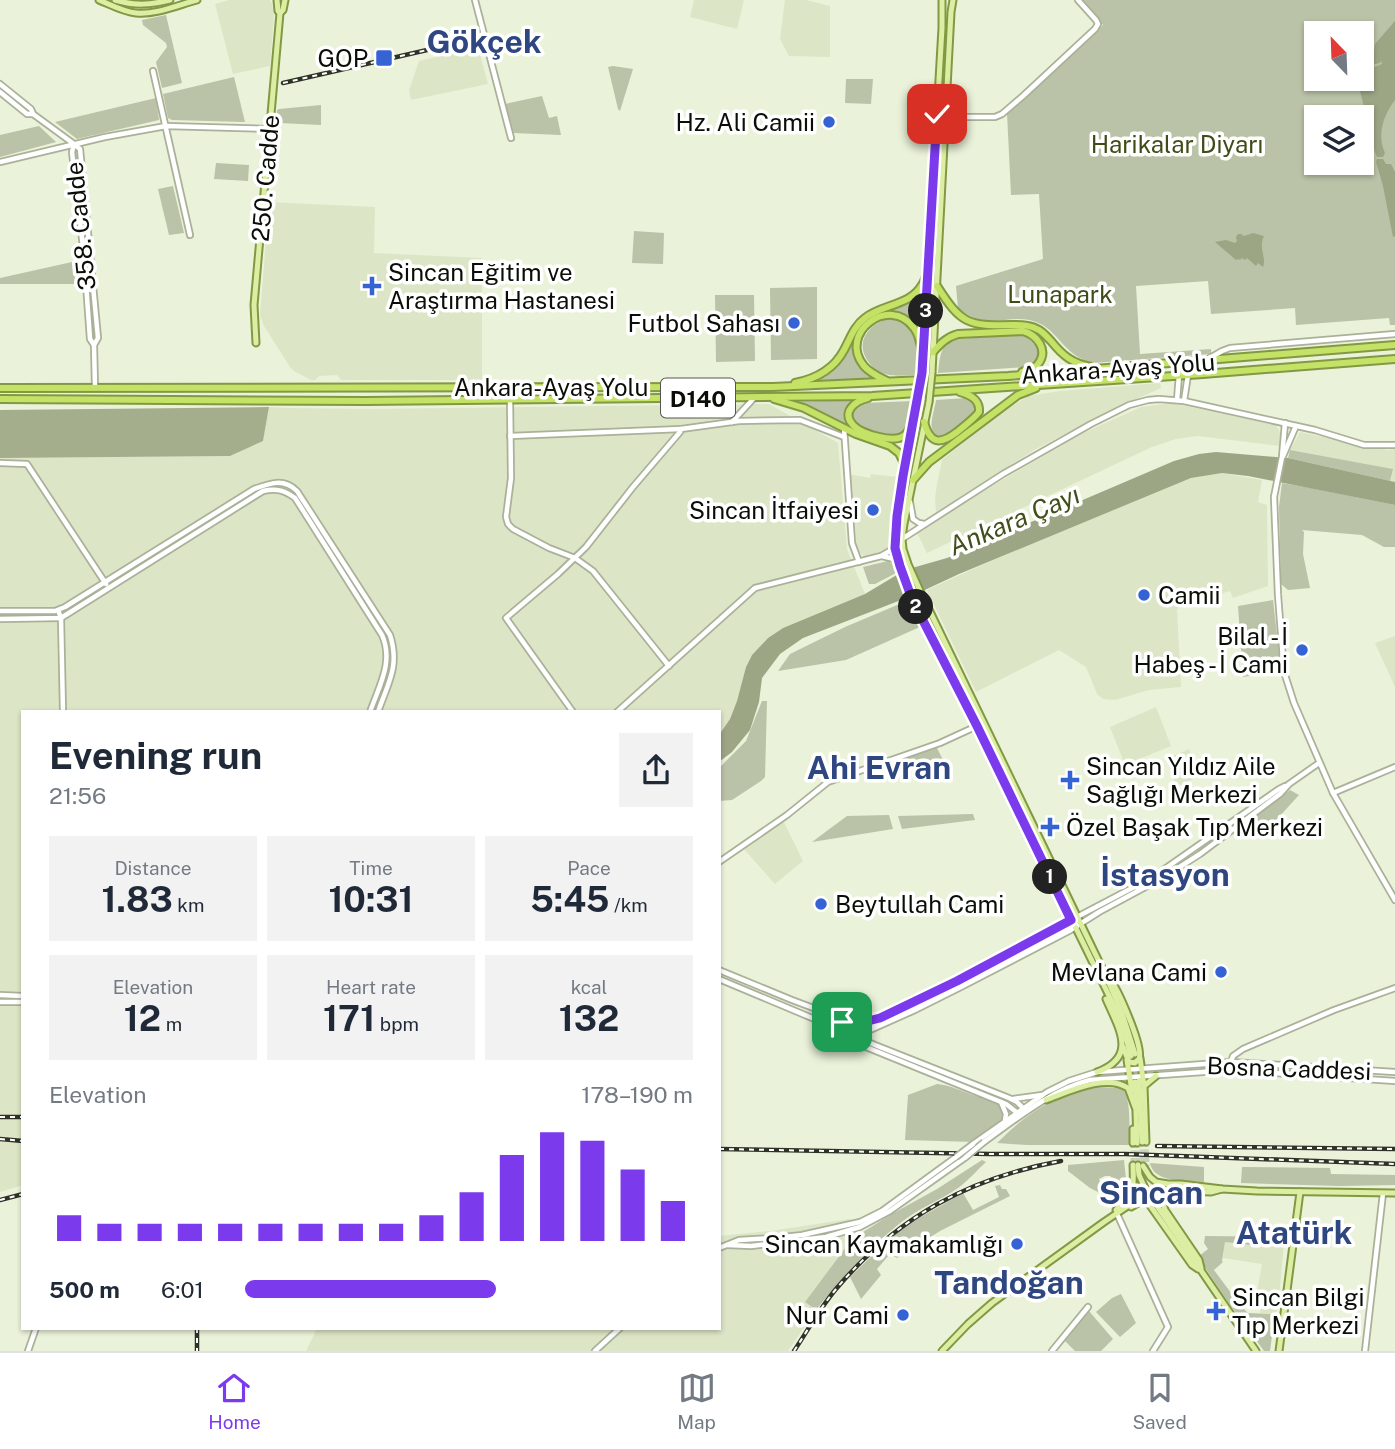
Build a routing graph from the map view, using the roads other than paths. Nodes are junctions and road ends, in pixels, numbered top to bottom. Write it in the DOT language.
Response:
graph roads {
  1 [pos="99,0"];
  2 [pos="115,0"];
  3 [pos="170,0"];
  4 [pos="197,0"];
  5 [pos="277,0"];
  6 [pos="285,0"];
  7 [pos="475,0"];
  8 [pos="942,0"];
  9 [pos="953,0"];
  10 [pos="1078,0"];
  11 [pos="139,5"];
  12 [pos="138,13"];
  13 [pos="280,13"];
  14 [pos="153,71"];
  15 [pos="0,84"];
  16 [pos="0,92"];
  17 [pos="33,114"];
  18 [pos="946,117"];
  19 [pos="166,127"];
  20 [pos="270,129"];
  21 [pos="511,138"];
  22 [pos="74,144"];
  23 [pos="0,162"];
  24 [pos="190,235"];
  25 [pos="928,270"];
  26 [pos="937,286"];
  27 [pos="1395,334"];
  28 [pos="256,343"];
  29 [pos="1395,345"];
  30 [pos="933,352"];
  31 [pos="1395,359"];
  32 [pos="923,360"];
  33 [pos="1206,361"];
  34 [pos="1100,368"];
  35 [pos="1188,374"];
  36 [pos="1179,375"];
  37 [pos="1008,376"];
  38 [pos="889,382"];
  39 [pos="1179,383"];
  40 [pos="1051,384"];
  41 [pos="1187,385"];
  42 [pos="95,387"];
  43 [pos="773,387"];
  44 [pos="0,388"];
  45 [pos="948,391"];
  46 [pos="888,394"];
  47 [pos="754,398"];
  48 [pos="769,398"];
  49 [pos="0,399"];
  50 [pos="510,400"];
  51 [pos="1177,400"];
  52 [pos="1184,401"];
  53 [pos="917,410"];
  54 [pos="732,422"];
  55 [pos="925,422"];
  56 [pos="1285,423"];
  57 [pos="1296,426"];
  58 [pos="844,428"];
  59 [pos="680,430"];
  60 [pos="510,436"];
  61 [pos="844,437"];
  62 [pos="681,443"];
  63 [pos="1395,445"];
  64 [pos="1282,457"];
  65 [pos="0,463"];
  66 [pos="903,476"];
  67 [pos="913,480"];
  68 [pos="910,495"];
  69 [pos="925,524"];
  70 [pos="902,539"];
  71 [pos="895,548"];
  72 [pos="881,556"];
  73 [pos="575,558"];
  74 [pos="859,562"];
  75 [pos="900,566"];
  76 [pos="105,582"];
  77 [pos="109,589"];
  78 [pos="58,610"];
  79 [pos="0,611"];
  80 [pos="61,618"];
  81 [pos="0,619"];
  82 [pos="669,666"];
  83 [pos="63,710"];
  84 [pos="371,710"];
  85 [pos="379,710"];
  86 [pos="572,710"];
  87 [pos="619,710"];
  88 [pos="977,726"];
  89 [pos="1320,763"];
  90 [pos="1395,767"];
  91 [pos="1289,784"];
  92 [pos="1333,793"];
  93 [pos="721,861"];
  94 [pos="1395,900"];
  95 [pos="1074,918"];
  96 [pos="1078,926"];
  97 [pos="721,971"];
  98 [pos="1103,977"];
  99 [pos="721,980"];
  100 [pos="1395,988"];
  101 [pos="0,995"];
  102 [pos="21,996"];
  103 [pos="0,1002"];
  104 [pos="21,1002"];
  105 [pos="850,1021"];
  106 [pos="839,1032"];
  107 [pos="860,1033"];
  108 [pos="847,1036"];
  109 [pos="1123,1047"];
  110 [pos="1133,1056"];
  111 [pos="1231,1062"];
  112 [pos="1129,1070"];
  113 [pos="1142,1070"];
  114 [pos="1097,1072"];
  115 [pos="1395,1072"];
  116 [pos="1156,1076"];
  117 [pos="1137,1079"];
  118 [pos="1395,1081"];
  119 [pos="1144,1086"];
  120 [pos="1132,1095"];
  121 [pos="1044,1097"];
  122 [pos="1012,1100"];
  123 [pos="1001,1102"];
  124 [pos="1136,1107"];
  125 [pos="1025,1111"];
  126 [pos="1020,1115"];
  127 [pos="1005,1122"];
  128 [pos="1139,1142"];
  129 [pos="1140,1166"];
  130 [pos="1145,1188"];
  131 [pos="1222,1189"];
  132 [pos="1157,1191"];
  133 [pos="1168,1191"];
  134 [pos="1300,1192"];
  135 [pos="1383,1193"];
  136 [pos="1395,1193"];
  137 [pos="1152,1204"];
  138 [pos="1118,1216"];
  139 [pos="1107,1220"];
  140 [pos="1096,1228"];
  141 [pos="727,1245"];
  142 [pos="721,1247"];
  143 [pos="1202,1272"];
  144 [pos="1088,1307"];
  145 [pos="35,1330"];
  146 [pos="618,1330"];
  147 [pos="1250,1342"];
  148 [pos="1256,1350"];
  149 [pos="28,1351"];
  150 [pos="595,1351"];
  151 [pos="943,1351"];
  152 [pos="1052,1351"];
  153 [pos="1153,1351"];
  154 [pos="1247,1351"];
  155 [pos="1278,1351"];
  156 [pos="1365,1351"];
  1 -- 12 [label="main road"];
  2 -- 11 [label="main road"];
  3 -- 11 [label="main road"];
  4 -- 12 [label="main road"];
  5 -- 13 [label="main road, 250. Cadde"];
  6 -- 13 [label="main road, 250. Cadde"];
  7 -- 21 [label="street"];
  8 -- 25 [label="main road"];
  9 -- 18 [label="main road"];
  10 -- 18 [label="street"];
  11 -- 12 [label="main road"];
  13 -- 20 [label="main road, 250. Cadde"];
  14 -- 19 [label="street"];
  15 -- 17 [label="street"];
  16 -- 17 [label="street"];
  17 -- 22 [label="street"];
  18 -- 26 [label="main road"];
  19 -- 20 [label="street"];
  19 -- 22 [label="street"];
  19 -- 24 [label="street"];
  20 -- 28 [label="main road, 250. Cadde"];
  22 -- 23 [label="street"];
  22 -- 42 [label="street, 358. Cadde"];
  25 -- 32 [label="main road"];
  25 -- 43 [label="highway"];
  26 -- 30 [label="main road"];
  26 -- 34 [label="highway"];
  27 -- 33 [label="street"];
  29 -- 33 [label="highway, Ankara-Ayaş Yolu / D140"];
  30 -- 37 [label="highway"];
  30 -- 55 [label="main road, bridge"];
  31 -- 35 [label="highway, Ankara-Ayaş Yolu / D140"];
  32 -- 38 [label="highway"];
  32 -- 53 [label="main road, bridge"];
  33 -- 34 [label="highway, Ankara-Ayaş Yolu / D140"];
  34 -- 37 [label="highway, Ankara-Ayaş Yolu / D140"];
  35 -- 36 [label="highway, Ankara-Ayaş Yolu / D140"];
  35 -- 41 [label="street"];
  36 -- 39 [label="street"];
  36 -- 40 [label="highway, Ankara-Ayaş Yolu / D140"];
  37 -- 38 [label="highway, Ankara-Ayaş Yolu / D140"];
  38 -- 43 [label="highway, Ankara-Ayaş Yolu / D140"];
  39 -- 41 [label="street"];
  39 -- 51 [label="street"];
  40 -- 45 [label="highway, Ankara-Ayaş Yolu / D140"];
  40 -- 67 [label="highway"];
  41 -- 52 [label="street"];
  42 -- 43 [label="highway, Ankara-Ayaş Yolu / D140"];
  42 -- 44 [label="highway, Ankara-Ayaş Yolu / D140"];
  45 -- 46 [label="highway, Ankara-Ayaş Yolu / D140"];
  45 -- 55 [label="highway"];
  46 -- 48 [label="highway, Ankara-Ayaş Yolu / D140"];
  46 -- 53 [label="highway"];
  47 -- 48 [label="highway, Ankara-Ayaş Yolu / D140"];
  47 -- 50 [label="highway, Ankara-Ayaş Yolu / D140"];
  47 -- 54 [label="street"];
  48 -- 58 [label="highway"];
  49 -- 50 [label="highway, Ankara-Ayaş Yolu / D140"];
  50 -- 60 [label="street"];
  51 -- 52 [label="street"];
  51 -- 69 [label="street"];
  52 -- 56 [label="street"];
  53 -- 66 [label="main road"];
  54 -- 59 [label="street"];
  54 -- 61 [label="street"];
  55 -- 67 [label="main road"];
  56 -- 57 [label="street"];
  56 -- 64 [label="street"];
  57 -- 63 [label="street"];
  57 -- 64 [label="street"];
  58 -- 61 [label="street"];
  58 -- 66 [label="highway"];
  59 -- 60 [label="street"];
  59 -- 62 [label="street"];
  59 -- 73 [label="street"];
  60 -- 73 [label="street"];
  61 -- 74 [label="street"];
  64 -- 89 [label="street"];
  65 -- 76 [label="street"];
  66 -- 71 [label="main road"];
  67 -- 68 [label="main road"];
  68 -- 69 [label="street"];
  68 -- 70 [label="main road"];
  69 -- 70 [label="street"];
  70 -- 95 [label="main road"];
  71 -- 72 [label="street"];
  71 -- 75 [label="main road"];
  72 -- 74 [label="street"];
  72 -- 75 [label="street"];
  73 -- 82 [label="street"];
  73 -- 86 [label="street"];
  74 -- 82 [label="street"];
  75 -- 88 [label="main road"];
  76 -- 77 [label="street"];
  76 -- 78 [label="street"];
  76 -- 85 [label="street"];
  77 -- 80 [label="street"];
  77 -- 84 [label="street"];
  78 -- 79 [label="street"];
  78 -- 80 [label="street"];
  80 -- 81 [label="street"];
  80 -- 83 [label="street"];
  82 -- 87 [label="street"];
  88 -- 93 [label="street"];
  88 -- 95 [label="main road"];
  89 -- 91 [label="street"];
  89 -- 92 [label="street"];
  90 -- 92 [label="street"];
  91 -- 95 [label="street"];
  91 -- 96 [label="street"];
  92 -- 94 [label="street"];
  95 -- 96 [label="main road"];
  95 -- 105 [label="street"];
  96 -- 98 [label="main road"];
  96 -- 107 [label="street"];
  97 -- 105 [label="street"];
  98 -- 109 [label="main road"];
  98 -- 110 [label="main road"];
  98 -- 110 [label="main road"];
  99 -- 106 [label="street"];
  100 -- 111 [label="street"];
  101 -- 102 [label="street"];
  103 -- 104 [label="street"];
  105 -- 106 [label="street"];
  105 -- 107 [label="street"];
  106 -- 108 [label="street"];
  107 -- 108 [label="street"];
  107 -- 122 [label="street"];
  108 -- 123 [label="street"];
  109 -- 110 [label="main road"];
  109 -- 114 [label="main road"];
  110 -- 112 [label="main road"];
  110 -- 113 [label="main road"];
  111 -- 113 [label="street, Bosna Caddesi"];
  111 -- 115 [label="street, Bosna Caddesi"];
  112 -- 113 [label="street, Bosna Caddesi"];
  112 -- 114 [label="street, Bosna Caddesi"];
  112 -- 117 [label="main road"];
  113 -- 117 [label="main road"];
  114 -- 121 [label="street, Bosna Caddesi"];
  116 -- 117 [label="street, Bosna Caddesi"];
  116 -- 118 [label="street, Bosna Caddesi"];
  116 -- 119 [label="main road"];
  117 -- 119 [label="main road"];
  117 -- 120 [label="main road"];
  117 -- 121 [label="street, Bosna Caddesi"];
  117 -- 124 [label="main road"];
  117 -- 128 [label="main road"];
  119 -- 128 [label="main road"];
  120 -- 121 [label="main road"];
  120 -- 124 [label="main road"];
  121 -- 122 [label="street"];
  121 -- 125 [label="street"];
  122 -- 125 [label="street"];
  123 -- 126 [label="street"];
  123 -- 127 [label="street"];
  124 -- 128 [label="main road"];
  125 -- 126 [label="street"];
  126 -- 127 [label="street"];
  126 -- 141 [label="street, bridge"];
  127 -- 141 [label="street, bridge"];
  129 -- 130 [label="main road"];
  129 -- 131 [label="main road"];
  129 -- 139 [label="main road"];
  131 -- 133 [label="main road"];
  131 -- 134 [label="main road"];
  132 -- 133 [label="main road"];
  132 -- 137 [label="main road"];
  132 -- 139 [label="main road"];
  133 -- 143 [label="main road"];
  134 -- 135 [label="main road"];
  134 -- 155 [label="main road"];
  135 -- 136 [label="main road"];
  135 -- 156 [label="street"];
  137 -- 138 [label="main road"];
  137 -- 143 [label="main road"];
  138 -- 140 [label="main road"];
  138 -- 153 [label="street"];
  139 -- 140 [label="main road"];
  140 -- 151 [label="main road"];
  141 -- 142 [label="street"];
  143 -- 147 [label="main road"];
  144 -- 152 [label="street"];
  145 -- 149 [label="street"];
  146 -- 150 [label="street"];
  147 -- 148 [label="main road"];
  147 -- 154 [label="street"];
}
